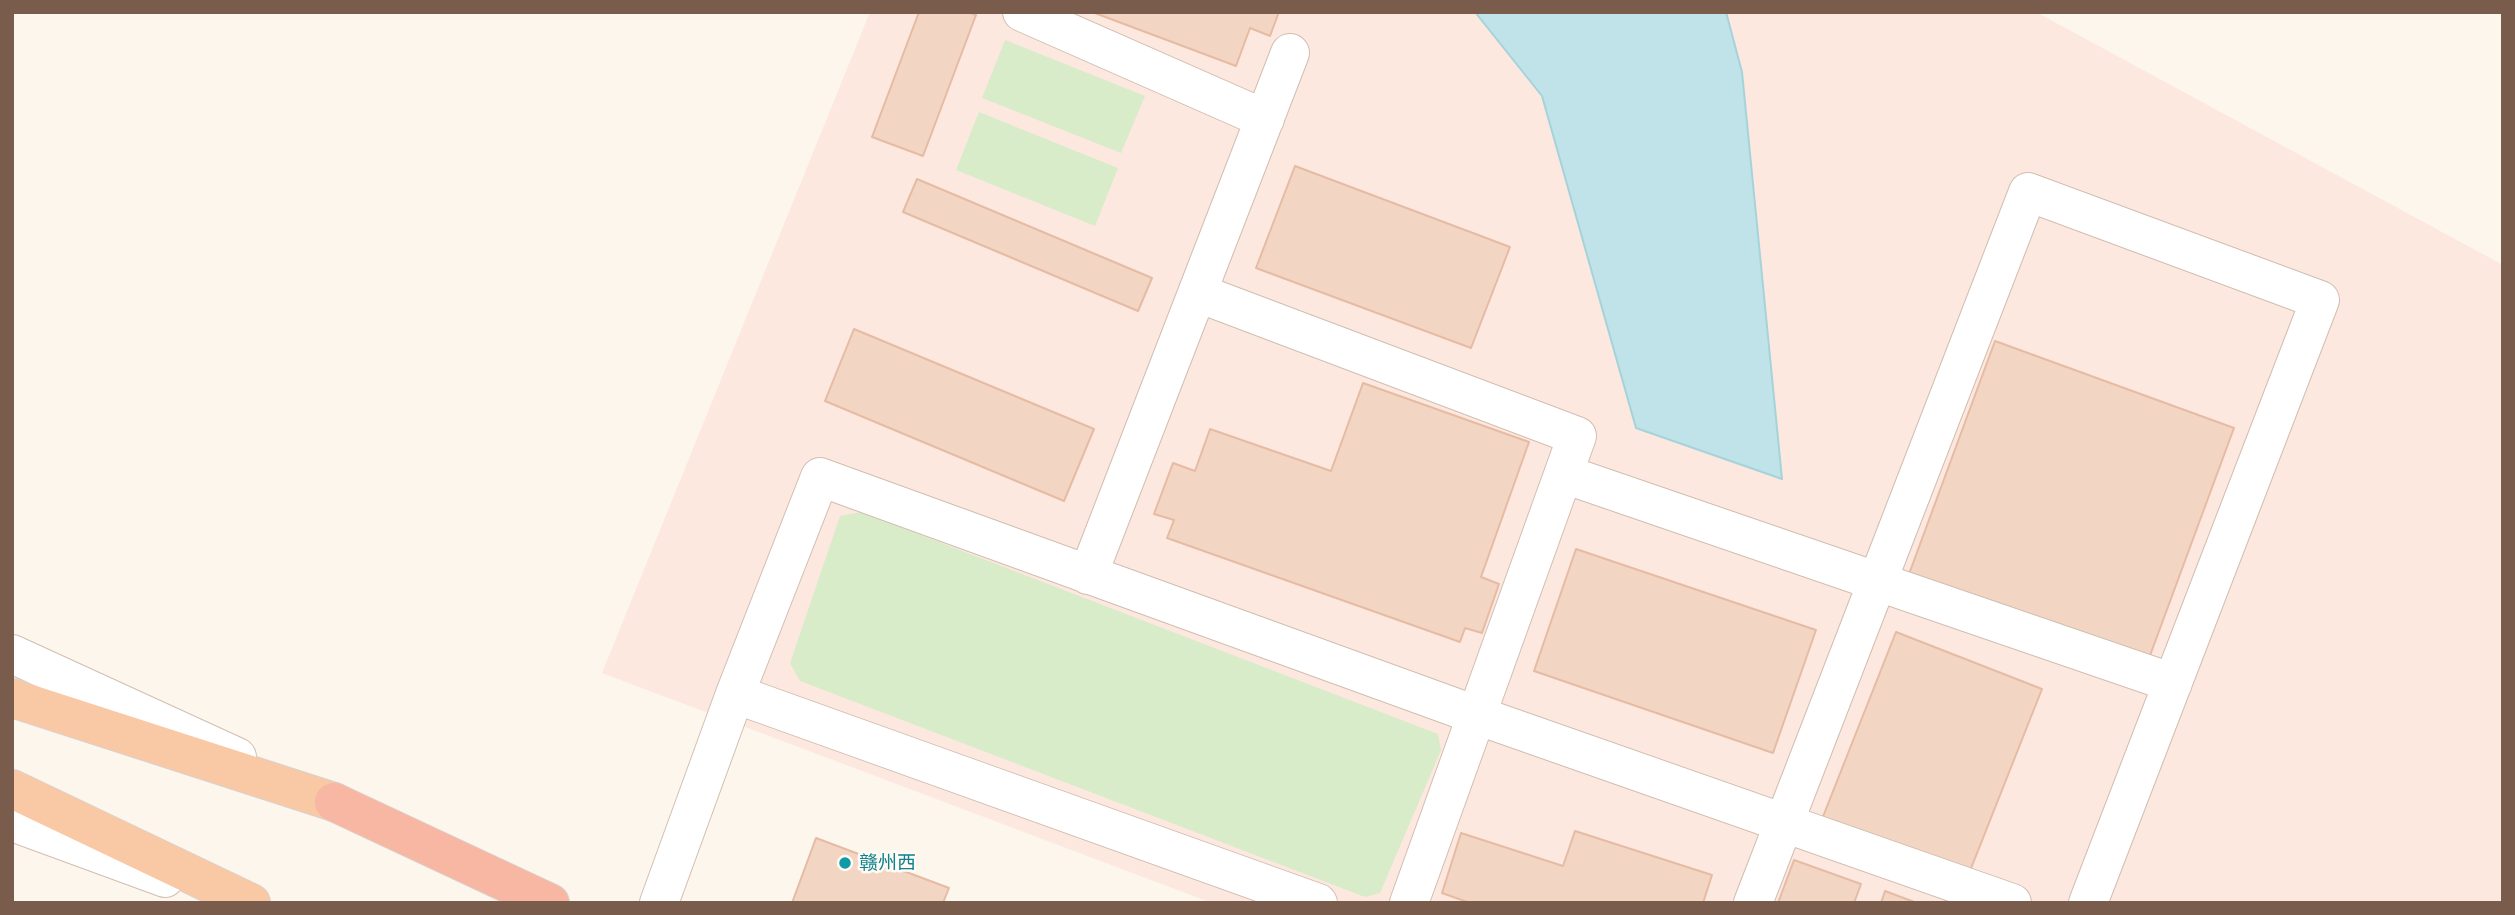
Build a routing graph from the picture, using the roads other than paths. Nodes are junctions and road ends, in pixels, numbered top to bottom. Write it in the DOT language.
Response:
graph roads {
  1 [pos="1022,12"];
  2 [pos="1290,53"];
  3 [pos="1265,119"];
  4 [pos="1198,293"];
  5 [pos="1563,474"];
  6 [pos="1088,575"];
  7 [pos="1877,582"];
  8 [pos="12,654"];
  9 [pos="2173,683"];
  10 [pos="735,694"];
  11 [pos="12,698"];
  12 [pos="1476,715"];
  13 [pos="12,789"];
  14 [pos="334,802"];
  15 [pos="12,822"];
  16 [pos="1784,823"];
  17 [pos="234,903"];
  18 [pos="251,903"];
  19 [pos="550,903"];
  20 [pos="659,903"];
  21 [pos="1318,903"];
  22 [pos="1409,903"];
  23 [pos="1753,903"];
  24 [pos="2012,903"];
  25 [pos="2088,903"];
  1 -- 3 [label="street"];
  2 -- 3 [label="street"];
  3 -- 4 [label="street"];
  4 -- 5 [label="street"];
  4 -- 6 [label="street"];
  5 -- 7 [label="street"];
  5 -- 12 [label="street"];
  6 -- 10 [label="street"];
  6 -- 12 [label="street"];
  7 -- 9 [label="street"];
  7 -- 9 [label="street"];
  7 -- 16 [label="street"];
  8 -- 14 [label="street"];
  9 -- 25 [label="street"];
  10 -- 20 [label="street"];
  10 -- 21 [label="street"];
  11 -- 14 [label="highway"];
  12 -- 16 [label="street"];
  12 -- 22 [label="street"];
  13 -- 18 [label="highway"];
  14 -- 19 [label="highway"];
  15 -- 17 [label="street"];
  16 -- 23 [label="street"];
  16 -- 24 [label="street"];
}
